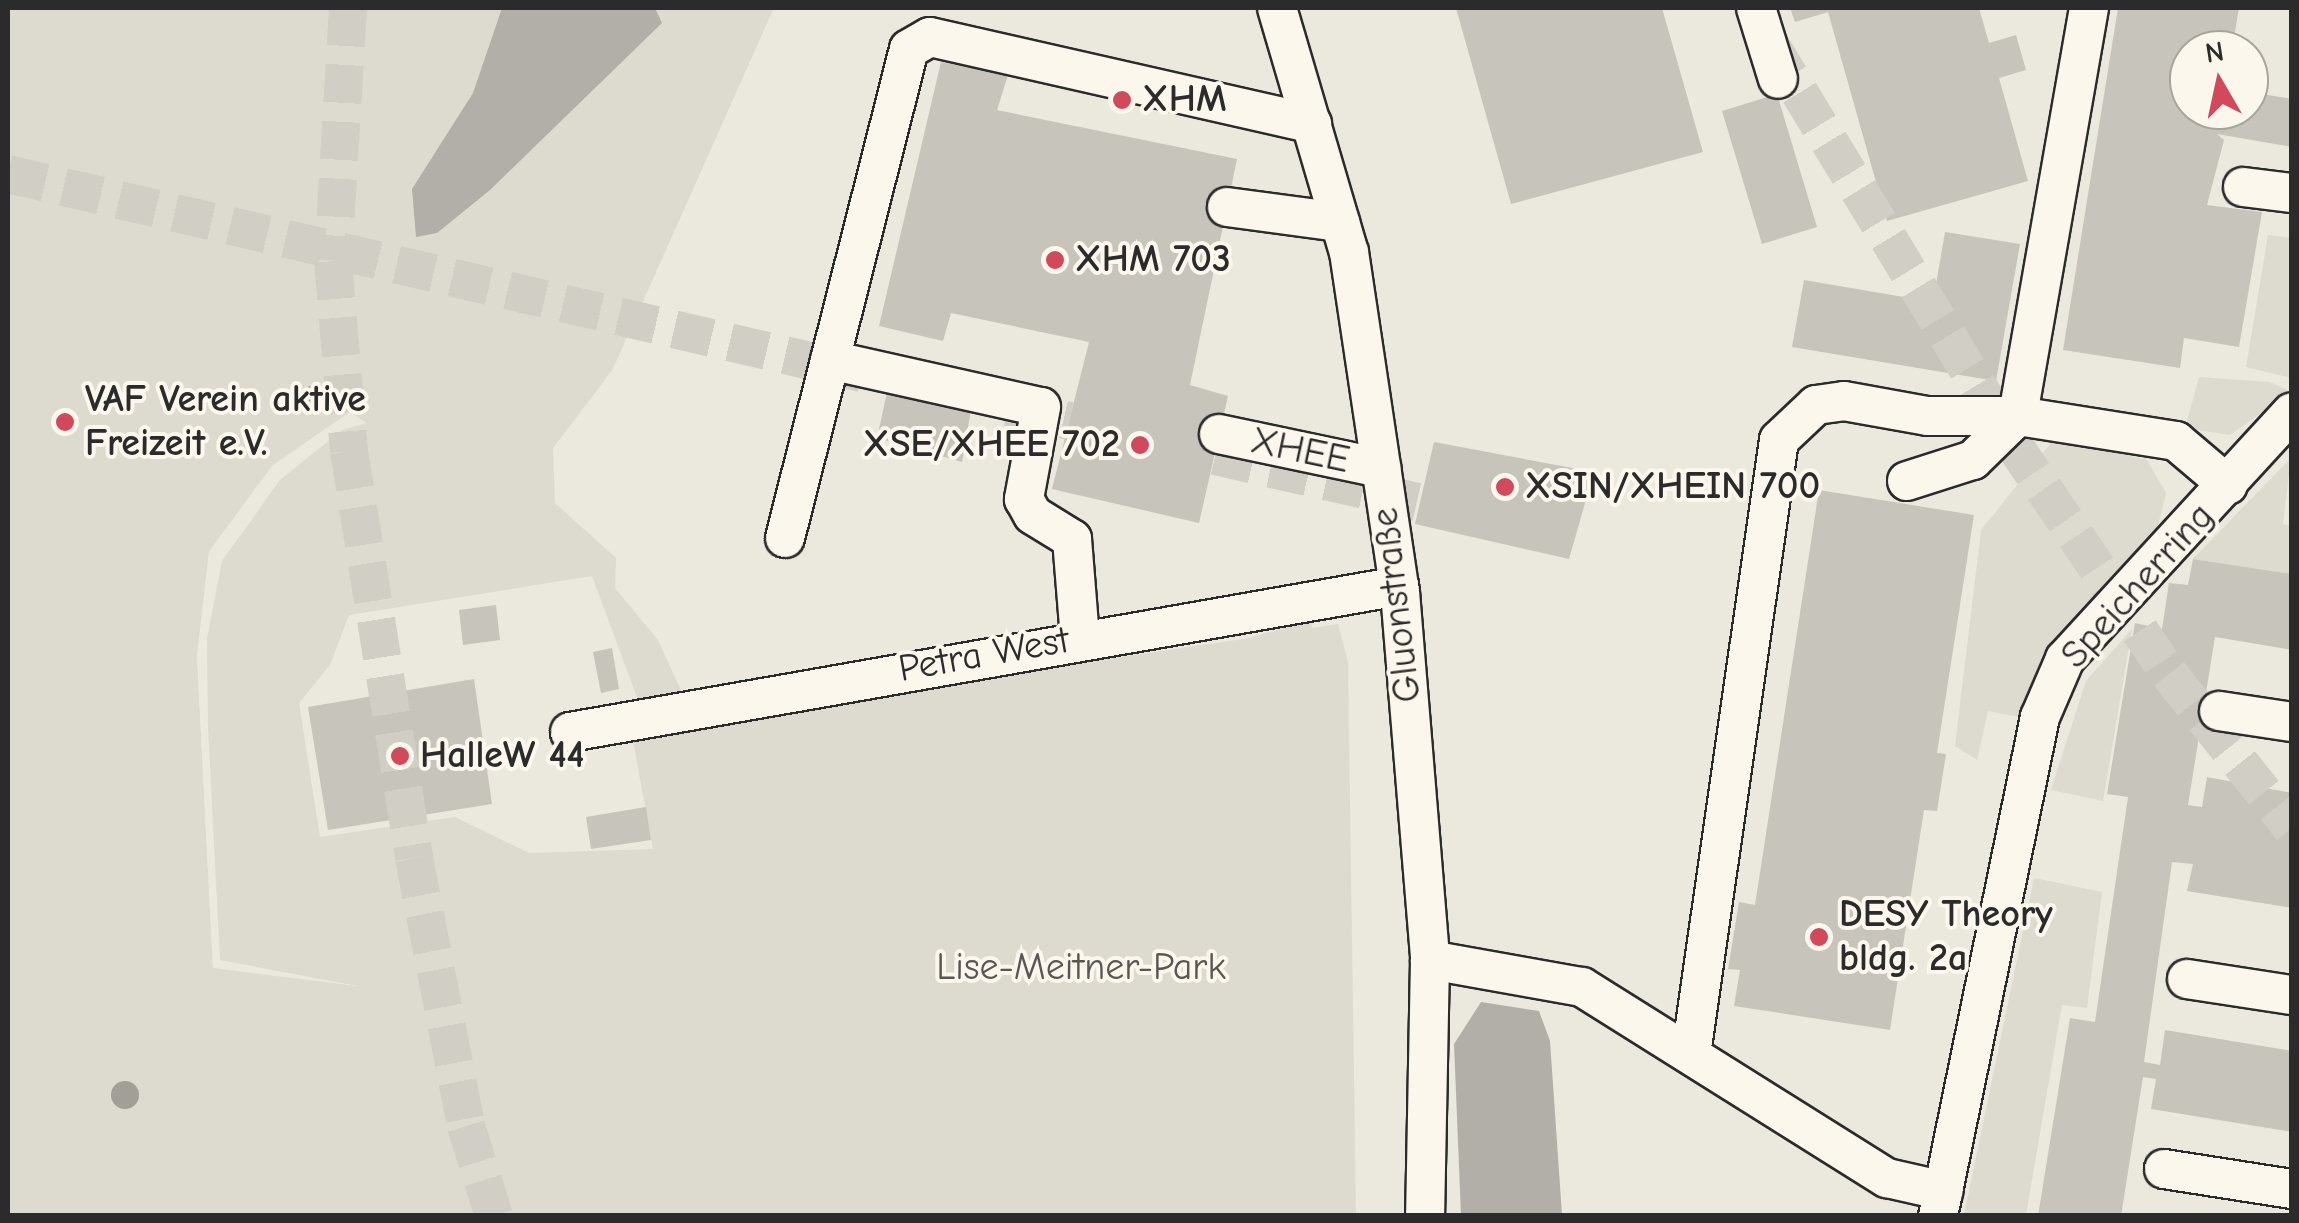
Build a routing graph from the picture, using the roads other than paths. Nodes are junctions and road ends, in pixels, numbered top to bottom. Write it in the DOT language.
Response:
graph roads {
  1 [pos="1277,8"];
  2 [pos="1756,8"];
  3 [pos="2088,8"];
  4 [pos="1778,79"];
  5 [pos="1312,124"];
  6 [pos="2244,186"];
  7 [pos="2292,193"];
  8 [pos="1227,207"];
  9 [pos="1340,222"];
  10 [pos="830,360"];
  11 [pos="2292,412"];
  12 [pos="2018,416"];
  13 [pos="1219,434"];
  14 [pos="1381,468"];
  15 [pos="1908,481"];
  16 [pos="2228,485"];
  17 [pos="785,538"];
  18 [pos="1399,586"];
  19 [pos="1080,639"];
  20 [pos="2220,710"];
  21 [pos="2292,722"];
  22 [pos="570,732"];
  23 [pos="1430,960"];
  24 [pos="2186,979"];
  25 [pos="2292,995"];
  26 [pos="1691,1054"];
  27 [pos="2164,1168"];
  28 [pos="2292,1189"];
  29 [pos="1941,1203"];
  30 [pos="1425,1216"];
  1 -- 5 [label="lane, Gluonstraße"];
  2 -- 4 [label="lane"];
  3 -- 12 [label="lane"];
  5 -- 9 [label="lane, Gluonstraße"];
  5 -- 10 [label="lane"];
  6 -- 7 [label="lane"];
  8 -- 9 [label="lane"];
  9 -- 14 [label="lane, Gluonstraße"];
  10 -- 17 [label="lane"];
  10 -- 19 [label="lane"];
  11 -- 16 [label="lane, Speicherring"];
  12 -- 15 [label="lane"];
  12 -- 16 [label="lane, Speicherring"];
  12 -- 26 [label="lane, Speicherring"];
  13 -- 14 [label="lane, XHEE"];
  14 -- 18 [label="lane, Gluonstraße"];
  16 -- 29 [label="lane, Speicherring"];
  18 -- 19 [label="lane, Petra West"];
  18 -- 23 [label="lane, Gluonstraße"];
  19 -- 22 [label="lane, Petra West"];
  20 -- 21 [label="lane"];
  23 -- 26 [label="lane"];
  23 -- 30 [label="lane, Gluonstraße"];
  24 -- 25 [label="lane"];
  26 -- 29 [label="lane"];
  27 -- 28 [label="lane"];
}
